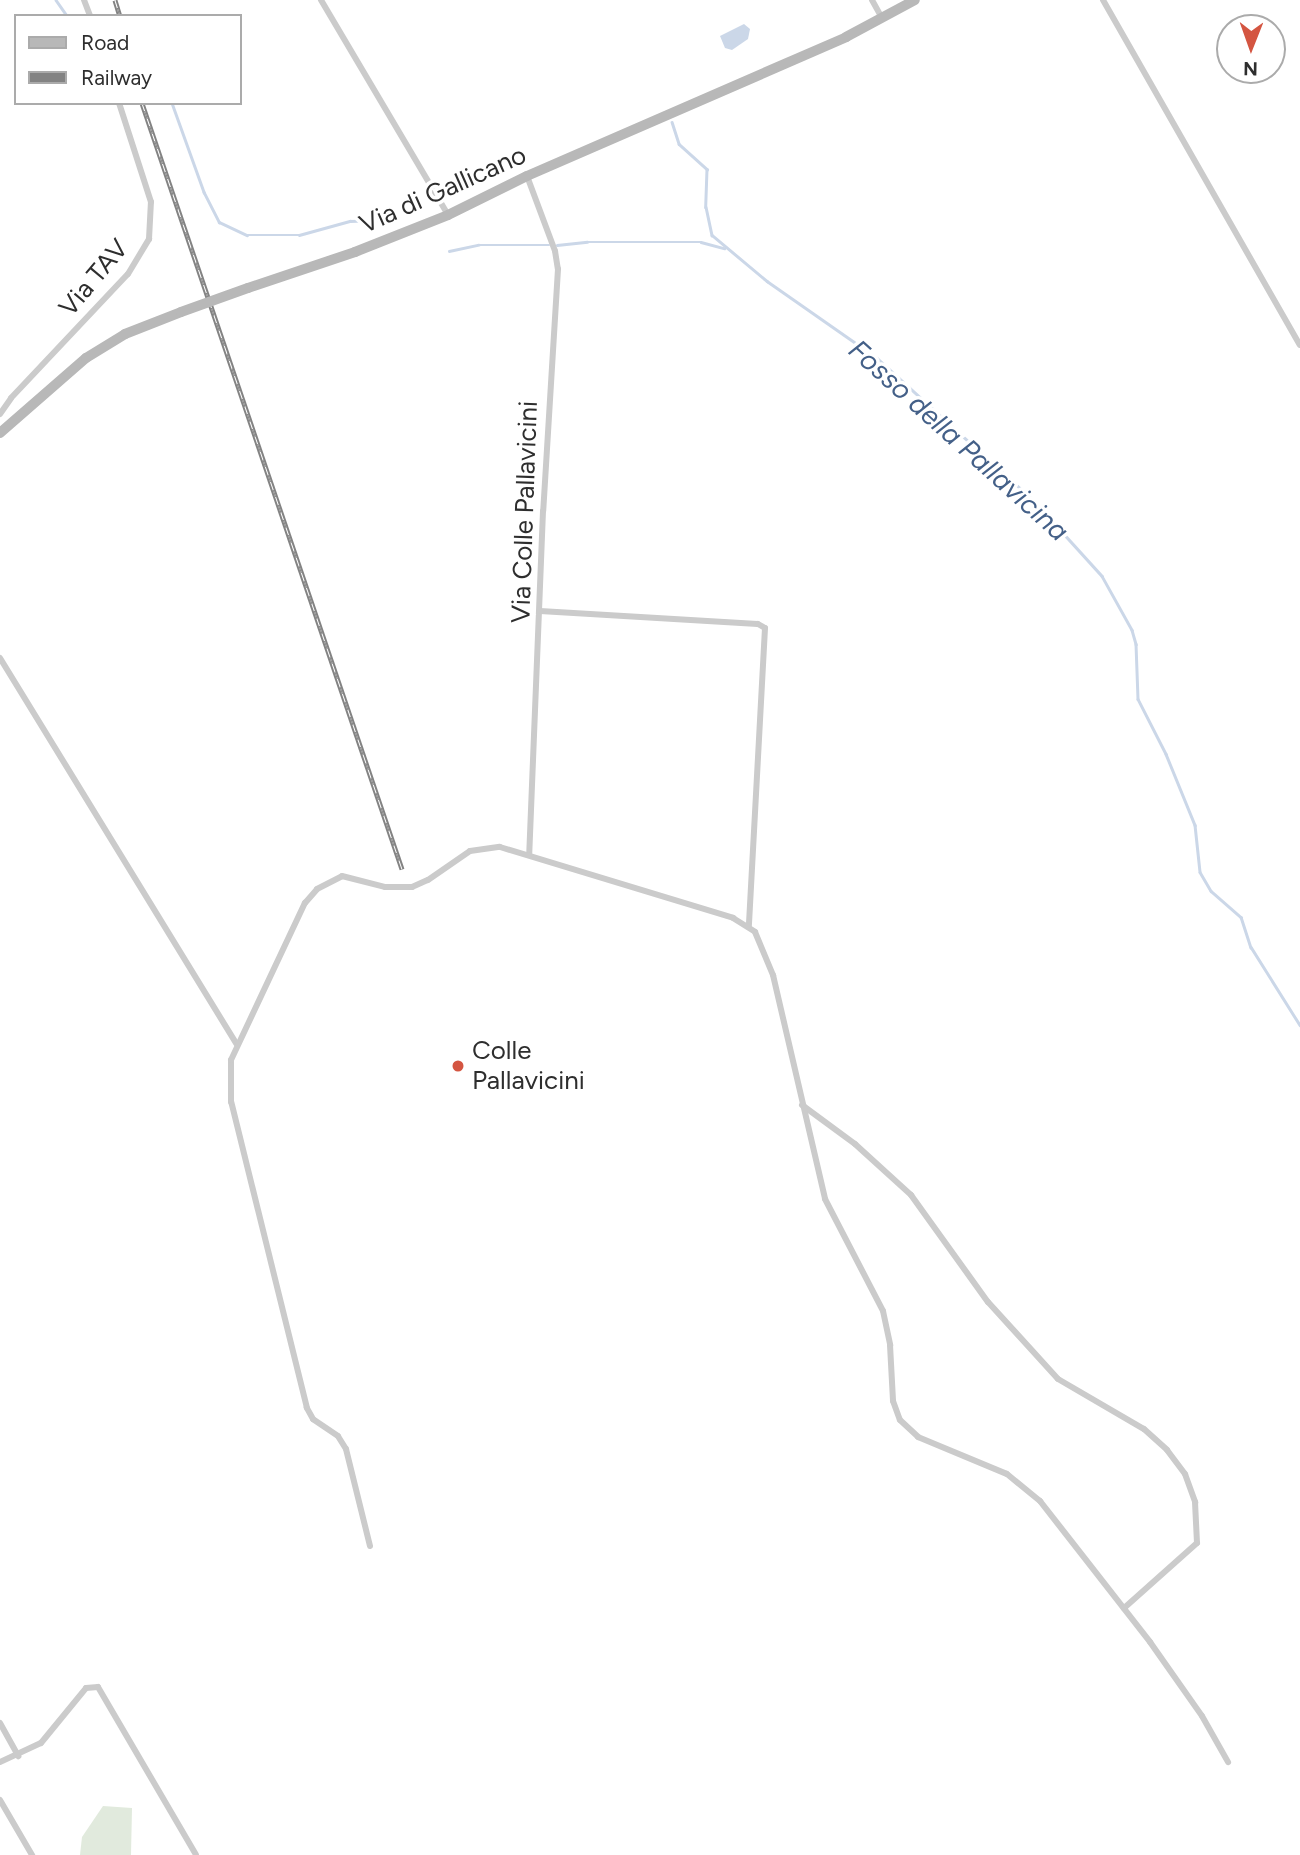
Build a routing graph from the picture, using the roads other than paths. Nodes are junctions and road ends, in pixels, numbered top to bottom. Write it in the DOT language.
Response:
graph roads {
  1 [pos="321,0"];
  2 [pos="872,0"];
  3 [pos="915,0"];
  4 [pos="1103,0"];
  5 [pos="882,18"];
  6 [pos="120,105"];
  7 [pos="527,176"];
  8 [pos="448,215"];
  9 [pos="1300,345"];
  10 [pos="0,414"];
  11 [pos="0,433"];
  12 [pos="540,611"];
  13 [pos="0,658"];
  14 [pos="529,855"];
  15 [pos="749,926"];
  16 [pos="236,1043"];
  17 [pos="802,1105"];
  18 [pos="370,1546"];
  19 [pos="1124,1608"];
  20 [pos="0,1723"];
  21 [pos="18,1756"];
  22 [pos="0,1762"];
  23 [pos="1228,1762"];
  24 [pos="0,1800"];
  25 [pos="32,1855"];
  26 [pos="196,1855"];
  1 -- 8 [label="street"];
  2 -- 5 [label="street"];
  3 -- 5 [label="street, Via di Gallicano"];
  4 -- 9 [label="street"];
  5 -- 7 [label="street, Via di Gallicano"];
  6 -- 10 [label="street, Via TAV"];
  7 -- 8 [label="street, Via di Gallicano"];
  7 -- 12 [label="street, Via Colle Pallavicini"];
  8 -- 11 [label="street, Via di Gallicano, bridge"];
  12 -- 14 [label="street, Via Colle Pallavicini"];
  12 -- 15 [label="street"];
  13 -- 16 [label="street"];
  14 -- 15 [label="street"];
  14 -- 16 [label="street"];
  15 -- 17 [label="street"];
  16 -- 18 [label="street"];
  17 -- 19 [label="street"];
  17 -- 19 [label="street"];
  19 -- 23 [label="street"];
  20 -- 21 [label="street"];
  21 -- 22 [label="street"];
  21 -- 26 [label="street"];
  24 -- 25 [label="street"];
}
